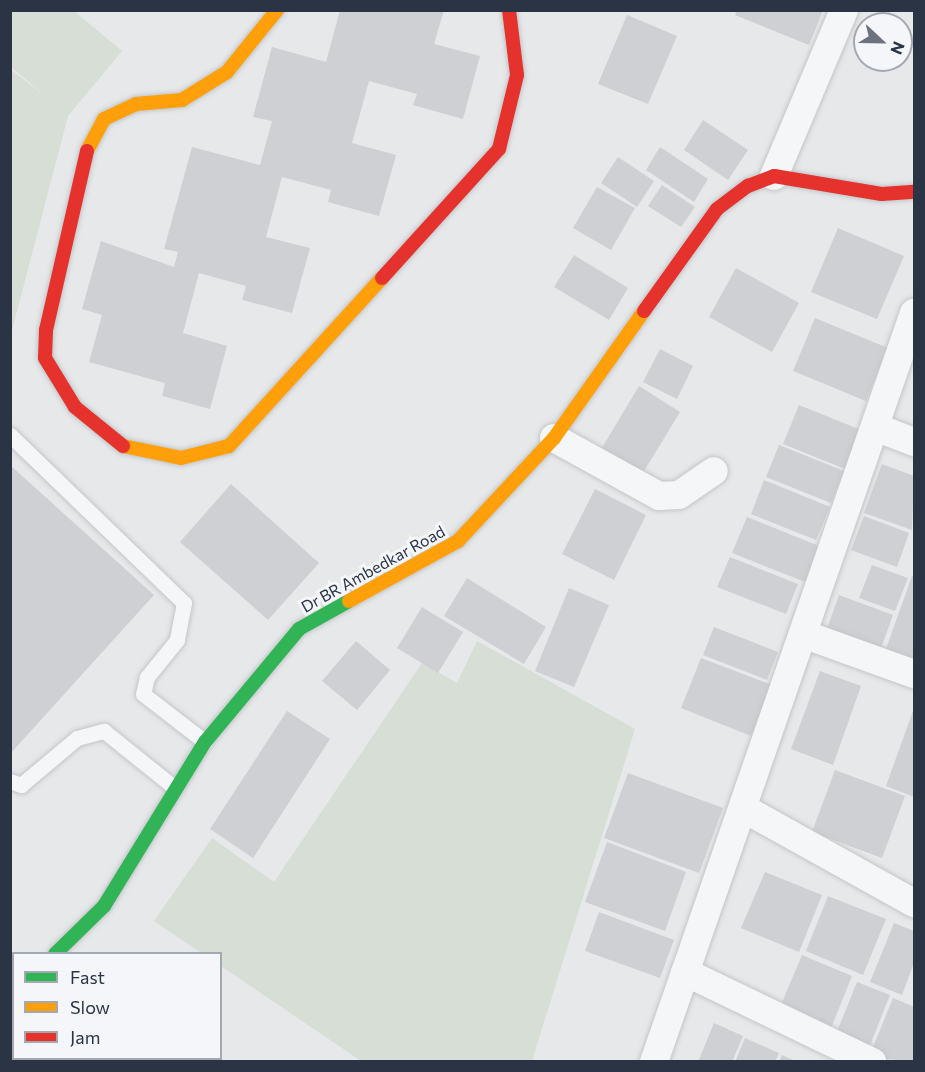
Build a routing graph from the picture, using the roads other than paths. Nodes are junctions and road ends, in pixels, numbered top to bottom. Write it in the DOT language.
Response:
graph roads {
  1 [pos="277,10"];
  2 [pos="509,10"];
  3 [pos="844,10"];
  4 [pos="774,176"];
  5 [pos="915,192"];
  6 [pos="915,312"];
  7 [pos="875,427"];
  8 [pos="10,435"];
  9 [pos="554,438"];
  10 [pos="915,442"];
  11 [pos="714,471"];
  12 [pos="803,634"];
  13 [pos="915,674"];
  14 [pos="205,742"];
  15 [pos="10,782"];
  16 [pos="175,788"];
  17 [pos="742,808"];
  18 [pos="915,903"];
  19 [pos="57,952"];
  20 [pos="686,972"];
  21 [pos="654,1062"];
  22 [pos="872,1062"];
  1 -- 2 [label="main road"];
  3 -- 4 [label="street"];
  4 -- 5 [label="main road"];
  4 -- 9 [label="main road, Dr BR Ambedkar Road"];
  6 -- 7 [label="street"];
  7 -- 10 [label="street"];
  7 -- 12 [label="street"];
  8 -- 14 [label="lane"];
  9 -- 11 [label="street"];
  9 -- 14 [label="main road, Dr BR Ambedkar Road"];
  12 -- 13 [label="street"];
  12 -- 17 [label="street"];
  14 -- 16 [label="main road, Dr BR Ambedkar Road"];
  15 -- 16 [label="lane"];
  16 -- 19 [label="main road, Dr BR Ambedkar Road"];
  17 -- 18 [label="street"];
  17 -- 20 [label="street"];
  20 -- 21 [label="street"];
  20 -- 22 [label="street"];
}
